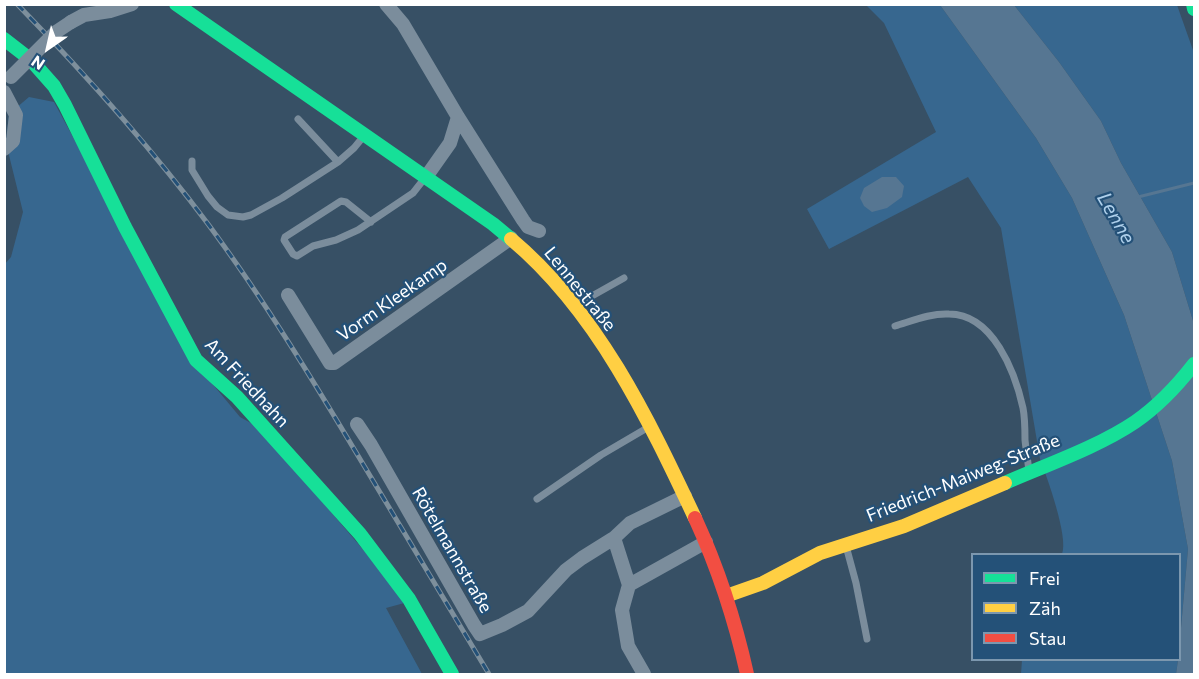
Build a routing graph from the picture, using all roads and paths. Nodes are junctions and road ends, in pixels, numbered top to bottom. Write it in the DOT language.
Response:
graph roads {
  1 [pos="132,4"];
  2 [pos="176,4"];
  3 [pos="386,4"];
  4 [pos="1193,4"];
  5 [pos="1194,9"];
  6 [pos="5,39"];
  7 [pos="8,79"];
  8 [pos="4,92"];
  9 [pos="459,117"];
  10 [pos="298,119"];
  11 [pos="365,136"];
  12 [pos="4,149"];
  13 [pos="192,161"];
  14 [pos="338,162"];
  15 [pos="426,177"];
  16 [pos="370,222"];
  17 [pos="539,231"];
  18 [pos="511,238"];
  19 [pos="624,278"];
  20 [pos="288,295"];
  21 [pos="575,306"];
  22 [pos="895,326"];
  23 [pos="1194,364"];
  24 [pos="357,424"];
  25 [pos="650,426"];
  26 [pos="1029,471"];
  27 [pos="685,496"];
  28 [pos="537,499"];
  29 [pos="614,538"];
  30 [pos="706,542"];
  31 [pos="846,544"];
  32 [pos="629,585"];
  33 [pos="726,596"];
  34 [pos="867,639"];
  35 [pos="452,675"];
  36 [pos="644,675"];
  37 [pos="747,675"];
  1 -- 7 [label="street, bridge"];
  2 -- 11 [label="street, Lennestraße"];
  3 -- 9 [label="street"];
  4 -- 5 [label="street"];
  6 -- 35 [label="street, Am Friedhahn"];
  8 -- 12 [label="street"];
  9 -- 15 [label="street"];
  9 -- 17 [label="street"];
  10 -- 14 [label="lane"];
  11 -- 14 [label="lane"];
  11 -- 15 [label="street, Lennestraße"];
  13 -- 14 [label="lane"];
  15 -- 16 [label="lane"];
  15 -- 18 [label="street, Lennestraße"];
  16 -- 16 [label="lane"];
  18 -- 20 [label="street, Vorm Kleekamp"];
  18 -- 21 [label="street, Lennestraße"];
  19 -- 21 [label="lane"];
  21 -- 25 [label="street, Lennestraße"];
  22 -- 26 [label="lane"];
  23 -- 26 [label="street, Friedrich-Maiweg-Straße"];
  24 -- 29 [label="street, Rötelmannstraße"];
  25 -- 27 [label="street, Lennestraße"];
  25 -- 28 [label="lane"];
  26 -- 31 [label="street, Friedrich-Maiweg-Straße"];
  27 -- 29 [label="street, Rötelmannstraße"];
  27 -- 30 [label="street, Lennestraße"];
  29 -- 32 [label="street"];
  30 -- 32 [label="street"];
  30 -- 33 [label="street, Lennestraße"];
  31 -- 33 [label="street, Friedrich-Maiweg-Straße"];
  31 -- 34 [label="lane"];
  32 -- 36 [label="street"];
  33 -- 37 [label="street, Lennestraße"];
}
